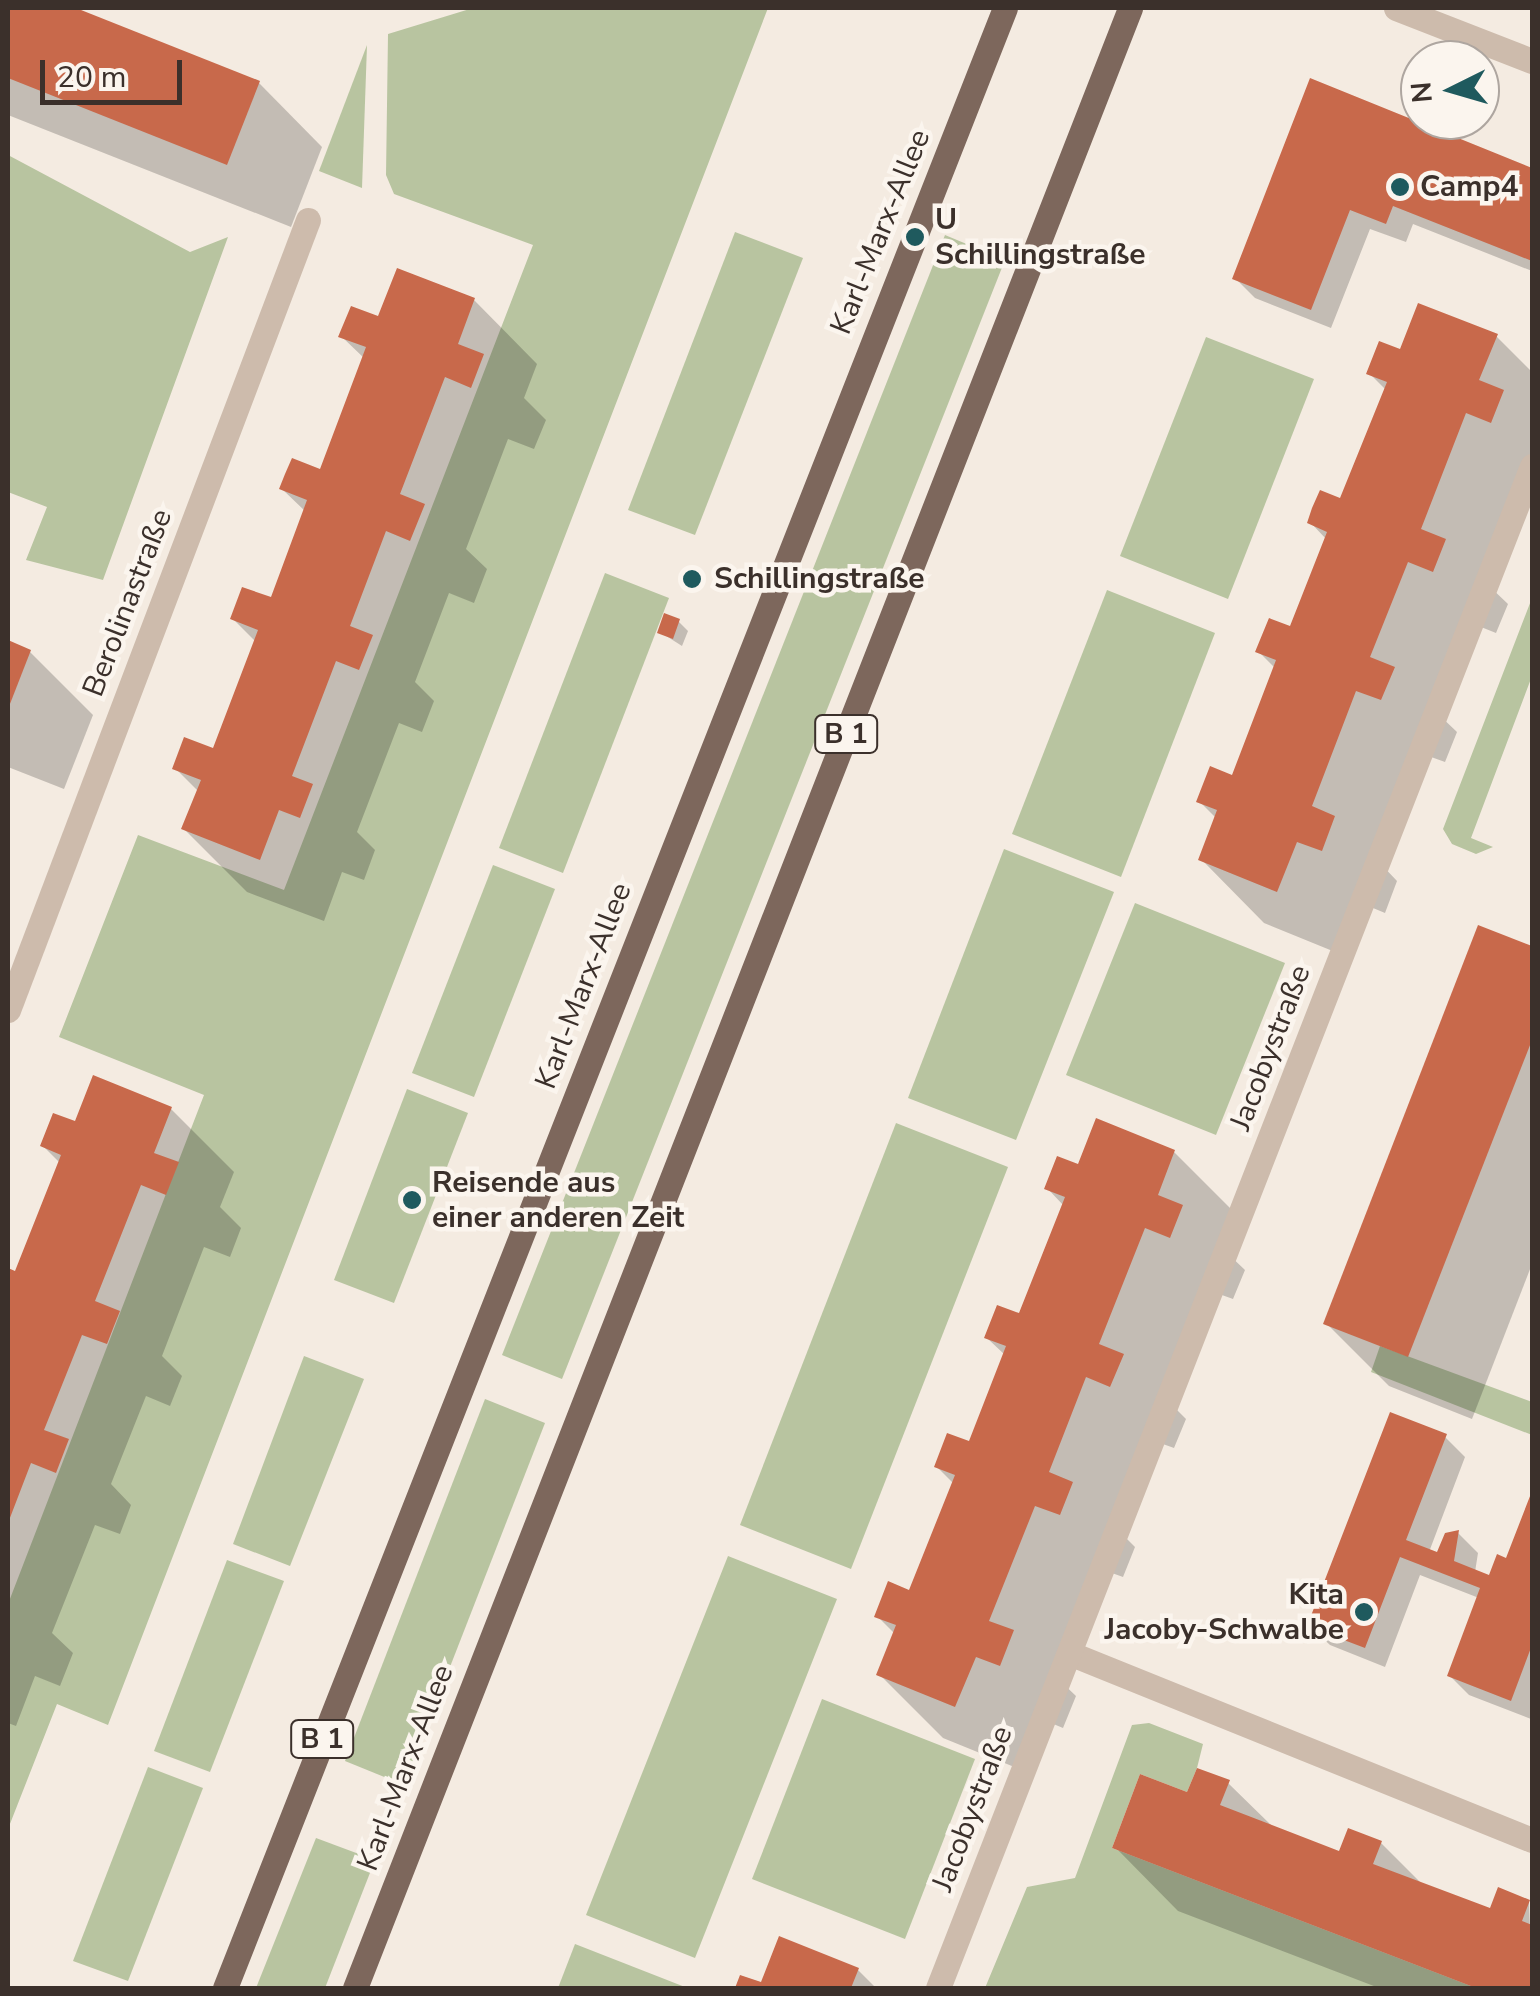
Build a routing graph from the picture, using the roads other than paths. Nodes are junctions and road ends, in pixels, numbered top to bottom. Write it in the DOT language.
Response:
graph roads {
  1 [pos="1005,8"];
  2 [pos="1130,8"];
  3 [pos="1396,8"];
  4 [pos="1532,61"];
  5 [pos="308,220"];
  6 [pos="1532,466"];
  7 [pos="8,1010"];
  8 [pos="1069,1653"];
  9 [pos="1532,1840"];
  10 [pos="224,1988"];
  11 [pos="354,1988"];
  12 [pos="938,1988"];
  1 -- 10 [label="main road, Karl-Marx-Allee / B 1"];
  2 -- 11 [label="main road, Karl-Marx-Allee / B 1"];
  3 -- 4 [label="street"];
  5 -- 7 [label="street, Berolinastraße"];
  6 -- 8 [label="street, Jacobystraße"];
  8 -- 9 [label="street"];
  8 -- 12 [label="street, Jacobystraße"];
}
